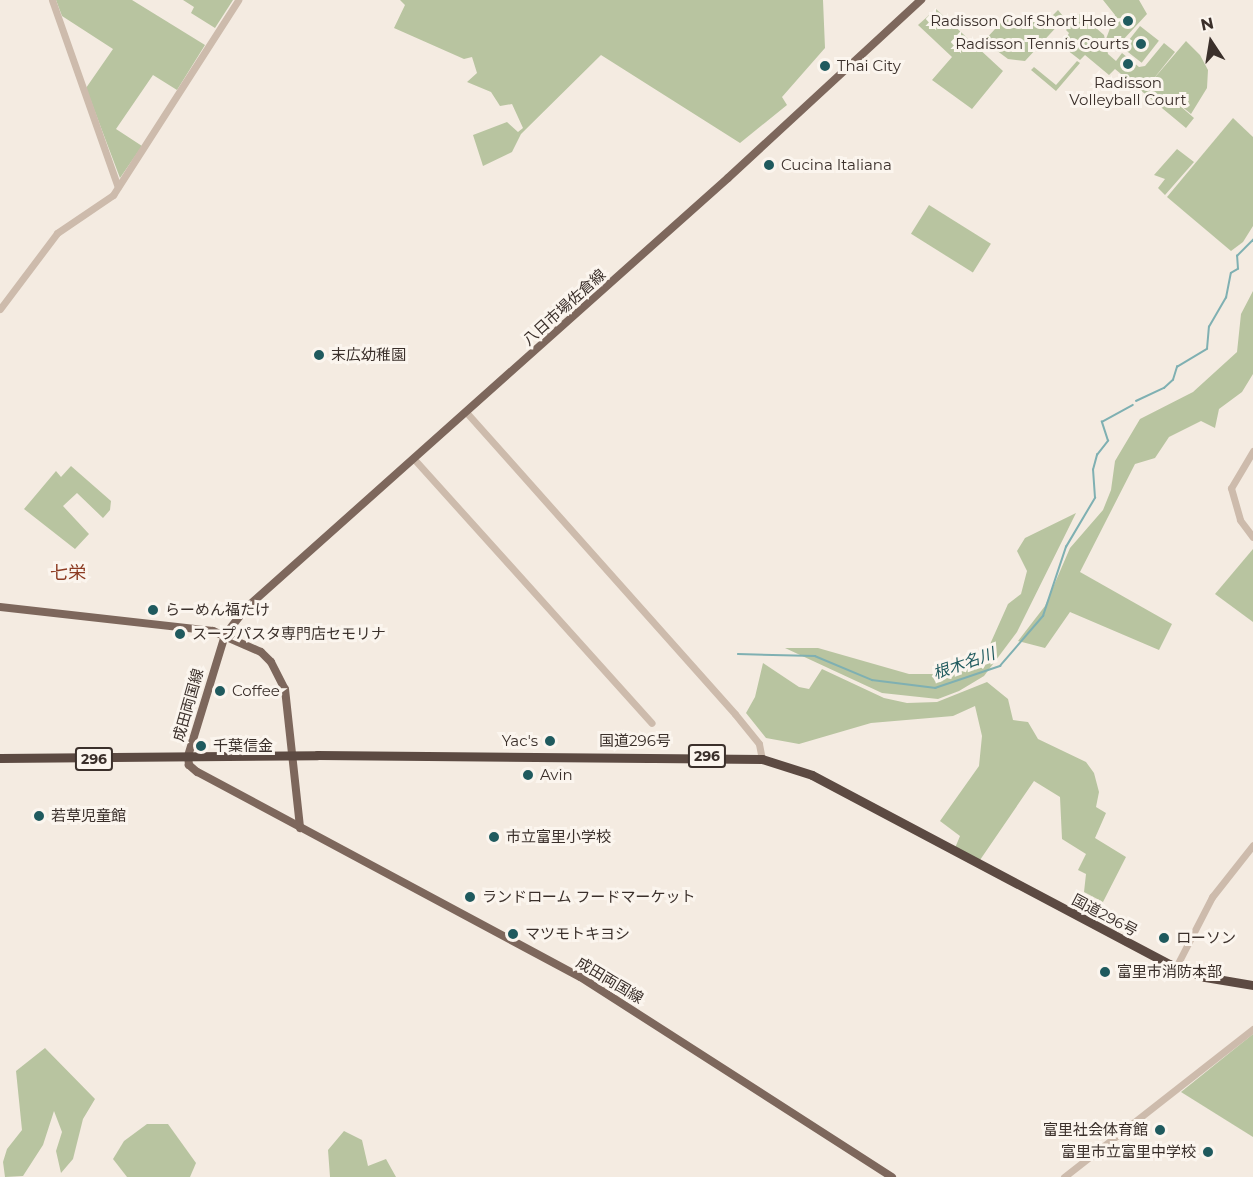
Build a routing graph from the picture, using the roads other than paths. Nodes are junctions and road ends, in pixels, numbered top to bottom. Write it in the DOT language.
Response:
graph roads {
  1 [pos="52,0"];
  2 [pos="238,0"];
  3 [pos="921,0"];
  4 [pos="118,188"];
  5 [pos="0,309"];
  6 [pos="466,412"];
  7 [pos="1253,451"];
  8 [pos="414,459"];
  9 [pos="1253,537"];
  10 [pos="0,607"];
  11 [pos="225,635"];
  12 [pos="652,723"];
  13 [pos="294,755"];
  14 [pos="188,756"];
  15 [pos="0,759"];
  16 [pos="762,759"];
  17 [pos="300,828"];
  18 [pos="1253,845"];
  19 [pos="1176,967"];
  20 [pos="1253,985"];
  21 [pos="1253,1029"];
  22 [pos="892,1177"];
  23 [pos="1064,1177"];
  1 -- 4 [label="street"];
  2 -- 4 [label="street"];
  3 -- 6 [label="main road, 八日市場佐倉線"];
  4 -- 5 [label="street"];
  6 -- 8 [label="main road, 八日市場佐倉線"];
  6 -- 16 [label="street"];
  7 -- 9 [label="street"];
  8 -- 11 [label="main road, 八日市場佐倉線"];
  8 -- 12 [label="street"];
  10 -- 11 [label="main road"];
  11 -- 13 [label="main road"];
  11 -- 14 [label="main road, 成田両国線"];
  13 -- 14 [label="highway, 国道296号 / 296"];
  13 -- 16 [label="highway, 国道296号 / 296"];
  13 -- 17 [label="main road"];
  14 -- 15 [label="highway, 国道296号 / 296"];
  14 -- 17 [label="main road, 成田両国線"];
  16 -- 19 [label="highway, 国道296号 / 296"];
  17 -- 22 [label="main road, 成田両国線"];
  18 -- 19 [label="street"];
  19 -- 20 [label="highway, 国道296号 / 296"];
  21 -- 23 [label="street"];
}
